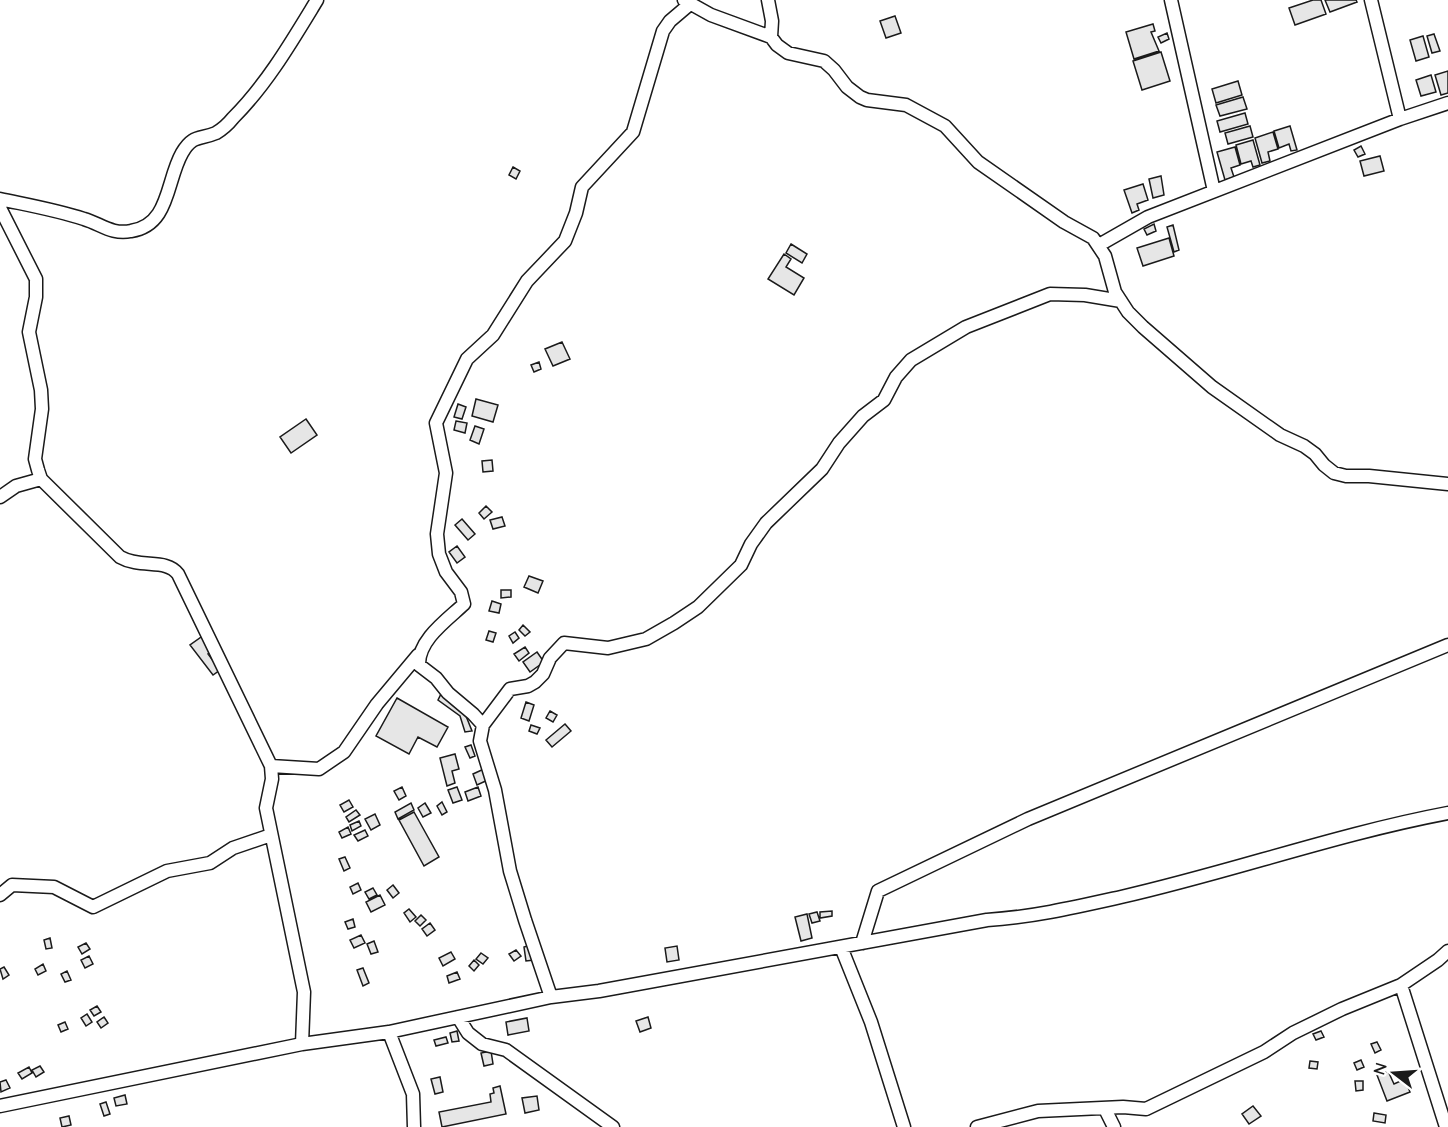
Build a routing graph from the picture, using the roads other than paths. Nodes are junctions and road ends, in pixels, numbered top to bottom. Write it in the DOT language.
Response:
graph roads {
  1 [pos="317,0"];
  2 [pos="768,0"];
  3 [pos="1171,0"];
  4 [pos="1371,0"];
  5 [pos="687,2"];
  6 [pos="771,37"];
  7 [pos="1448,103"];
  8 [pos="1400,119"];
  9 [pos="1214,191"];
  10 [pos="0,199"];
  11 [pos="0,208"];
  12 [pos="1099,245"];
  13 [pos="1121,301"];
  14 [pos="41,479"];
  15 [pos="1448,484"];
  16 [pos="0,497"];
  17 [pos="1448,645"];
  18 [pos="418,655"];
  19 [pos="483,725"];
  20 [pos="271,766"];
  21 [pos="1448,813"];
  22 [pos="271,835"];
  23 [pos="0,895"];
  24 [pos="862,943"];
  25 [pos="842,947"];
  26 [pos="1448,951"];
  27 [pos="1401,985"];
  28 [pos="551,997"];
  29 [pos="459,1017"];
  30 [pos="389,1032"];
  31 [pos="302,1044"];
  32 [pos="0,1106"];
  33 [pos="1105,1109"];
  34 [pos="414,1127"];
  35 [pos="613,1127"];
  36 [pos="904,1127"];
  37 [pos="977,1127"];
  38 [pos="1114,1127"];
  39 [pos="1446,1127"];
  1 -- 10 [label="street"];
  2 -- 6 [label="street"];
  3 -- 9 [label="street"];
  4 -- 8 [label="street"];
  5 -- 6 [label="street"];
  5 -- 18 [label="street"];
  6 -- 12 [label="street"];
  7 -- 8 [label="street"];
  8 -- 9 [label="street"];
  9 -- 12 [label="street"];
  11 -- 14 [label="street"];
  12 -- 13 [label="street"];
  13 -- 15 [label="street"];
  13 -- 19 [label="street"];
  14 -- 16 [label="street"];
  14 -- 20 [label="street"];
  17 -- 24 [label="street"];
  18 -- 19 [label="street"];
  18 -- 20 [label="street"];
  19 -- 28 [label="street"];
  20 -- 22 [label="street"];
  21 -- 24 [label="street"];
  22 -- 23 [label="street"];
  22 -- 31 [label="street"];
  24 -- 25 [label="street"];
  25 -- 28 [label="street"];
  25 -- 36 [label="street"];
  26 -- 27 [label="street"];
  27 -- 33 [label="street"];
  27 -- 39 [label="street"];
  28 -- 29 [label="street"];
  29 -- 30 [label="street"];
  29 -- 35 [label="street"];
  30 -- 31 [label="street"];
  30 -- 34 [label="street"];
  31 -- 32 [label="street"];
  33 -- 37 [label="street"];
  33 -- 38 [label="street"];
}
